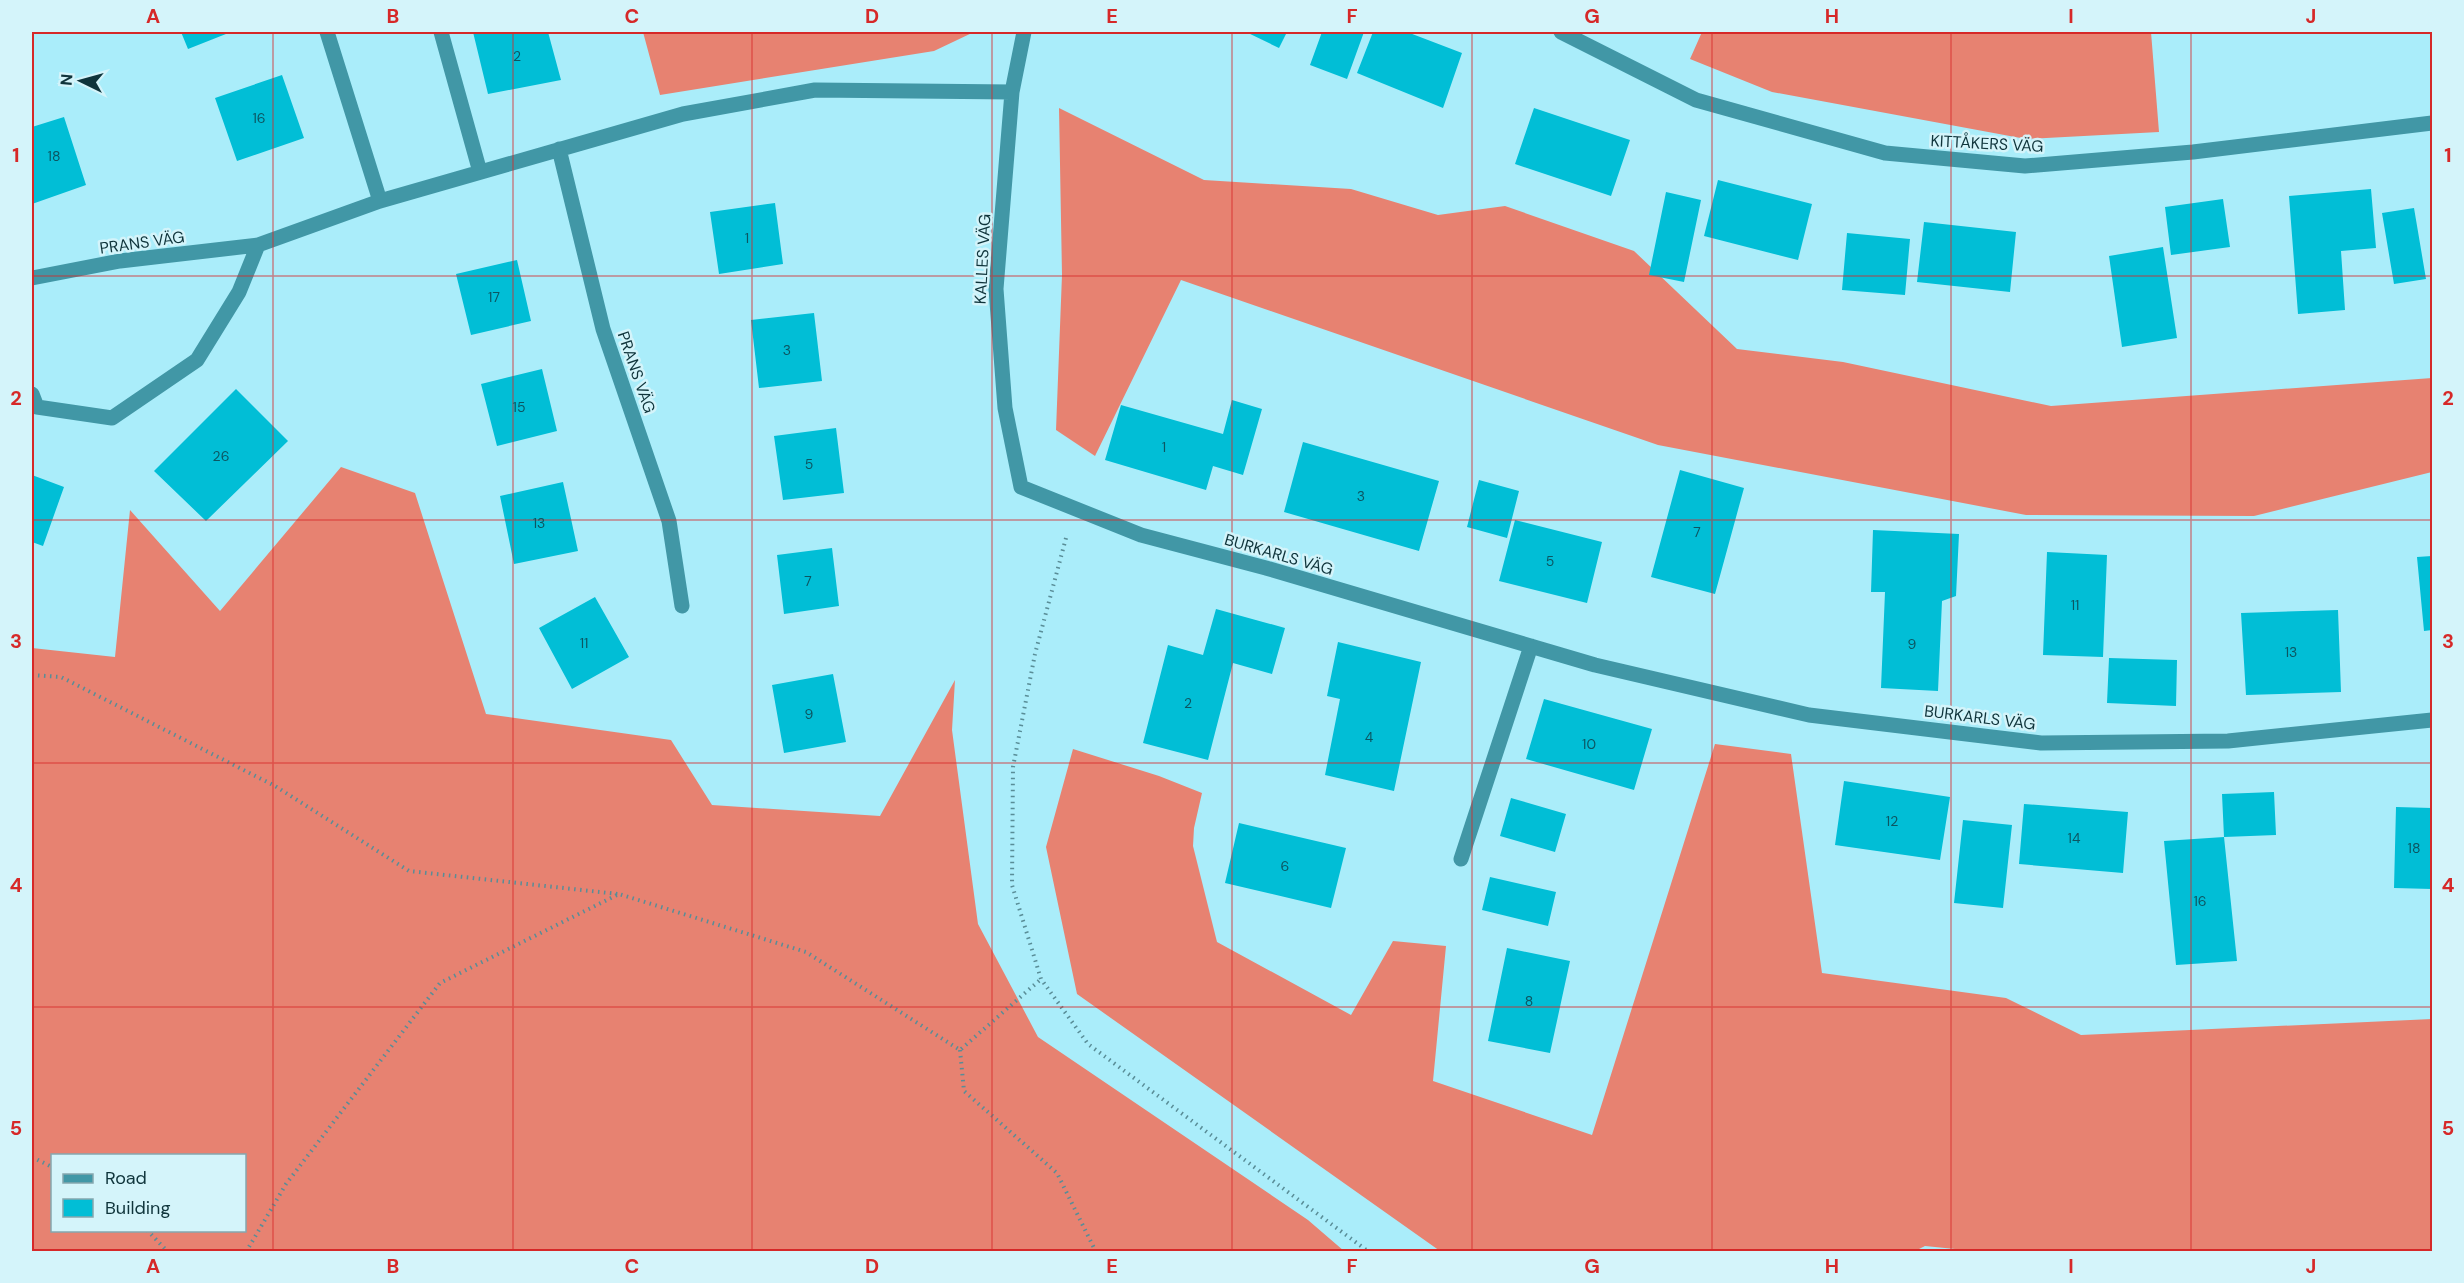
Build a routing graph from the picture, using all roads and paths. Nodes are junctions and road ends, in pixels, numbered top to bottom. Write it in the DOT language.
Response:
graph roads {
  1 [pos="327,32"];
  2 [pos="441,32"];
  3 [pos="1024,32"];
  4 [pos="1561,32"];
  5 [pos="1012,92"];
  6 [pos="2433,123"];
  7 [pos="559,149"];
  8 [pos="480,172"];
  9 [pos="380,201"];
  10 [pos="258,245"];
  11 [pos="32,278"];
  12 [pos="32,394"];
  13 [pos="1021,487"];
  14 [pos="1074,508"];
  15 [pos="682,606"];
  16 [pos="1531,646"];
  17 [pos="32,675"];
  18 [pos="2433,720"];
  19 [pos="1461,859"];
  20 [pos="619,894"];
  21 [pos="1041,979"];
  22 [pos="960,1050"];
  23 [pos="32,1157"];
  24 [pos="51,1166"];
  25 [pos="149,1232"];
  26 [pos="168,1251"];
  27 [pos="246,1251"];
  28 [pos="1095,1251"];
  29 [pos="1369,1251"];
  1 -- 9 [label="street"];
  2 -- 8 [label="street"];
  3 -- 5 [label="street, KALLES VÄG"];
  4 -- 6 [label="street, KITTÅKERS VÄG"];
  5 -- 7 [label="street, PRANS VÄG"];
  5 -- 13 [label="street, KALLES VÄG"];
  7 -- 8 [label="street, PRANS VÄG"];
  7 -- 15 [label="street, PRANS VÄG"];
  8 -- 9 [label="street, PRANS VÄG"];
  9 -- 10 [label="street, PRANS VÄG"];
  10 -- 11 [label="street, PRANS VÄG"];
  10 -- 12 [label="street"];
  13 -- 14 [label="street, BURKARLS VÄG"];
  14 -- 16 [label="street, BURKARLS VÄG"];
  14 -- 21 [label="path"];
  16 -- 18 [label="street, BURKARLS VÄG"];
  16 -- 19 [label="street"];
  17 -- 20 [label="path"];
  20 -- 22 [label="path"];
  20 -- 27 [label="path"];
  21 -- 22 [label="path"];
  21 -- 29 [label="path"];
  22 -- 28 [label="path"];
  23 -- 24 [label="path"];
  25 -- 26 [label="path"];
}
